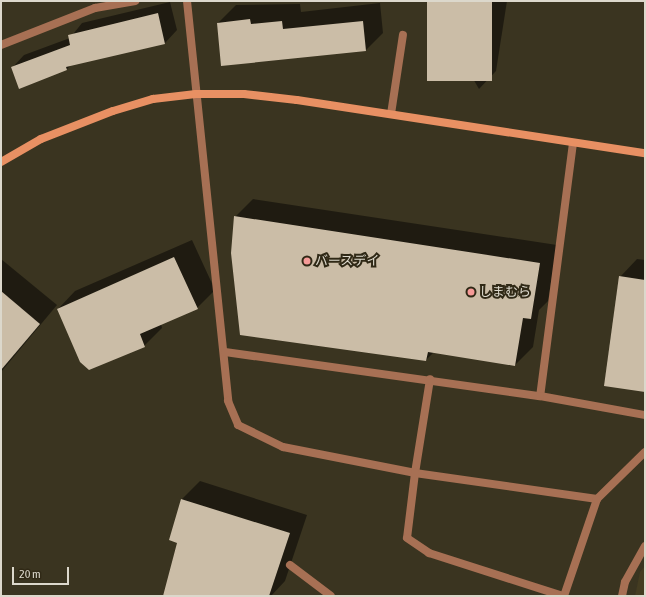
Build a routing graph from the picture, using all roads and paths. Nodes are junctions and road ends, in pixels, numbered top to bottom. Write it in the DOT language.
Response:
graph roads {
  1 [pos="135,1"];
  2 [pos="187,1"];
  3 [pos="403,35"];
  4 [pos="1,45"];
  5 [pos="196,94"];
  6 [pos="391,114"];
  7 [pos="573,143"];
  8 [pos="645,153"];
  9 [pos="1,162"];
  10 [pos="224,352"];
  11 [pos="430,379"];
  12 [pos="540,396"];
  13 [pos="645,415"];
  14 [pos="645,452"];
  15 [pos="414,473"];
  16 [pos="597,499"];
  17 [pos="645,546"];
  18 [pos="290,565"];
  19 [pos="331,596"];
  20 [pos="564,596"];
  21 [pos="622,596"];
  1 -- 4 [label="street"];
  2 -- 5 [label="street"];
  3 -- 6 [label="street"];
  5 -- 6 [label="street"];
  5 -- 9 [label="street"];
  5 -- 10 [label="street"];
  6 -- 7 [label="street"];
  7 -- 8 [label="street"];
  7 -- 12 [label="street"];
  10 -- 11 [label="street"];
  10 -- 15 [label="street"];
  11 -- 12 [label="street"];
  11 -- 15 [label="street"];
  12 -- 13 [label="street"];
  14 -- 16 [label="street"];
  15 -- 16 [label="street"];
  15 -- 20 [label="street"];
  16 -- 20 [label="street"];
  17 -- 21 [label="street"];
  18 -- 19 [label="street"];
}
